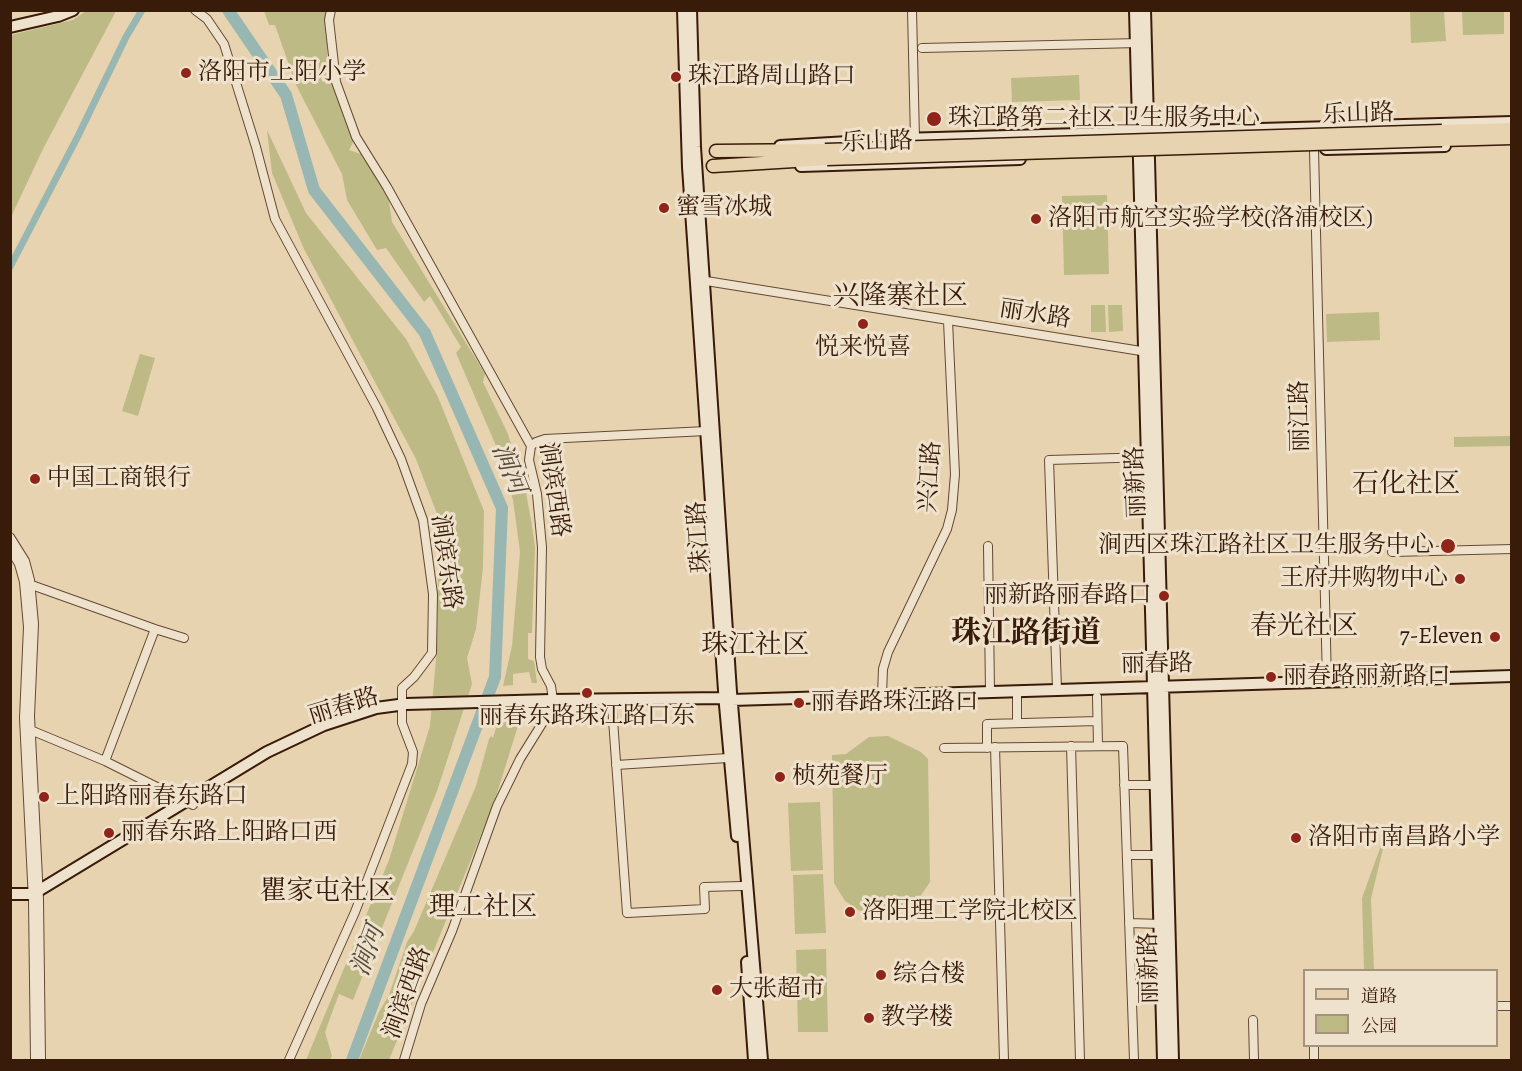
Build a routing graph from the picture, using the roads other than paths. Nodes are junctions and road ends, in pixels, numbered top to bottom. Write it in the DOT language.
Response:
graph roads {
  1 [pos="50,10"];
  2 [pos="73,10"];
  3 [pos="195,10"];
  4 [pos="331,10"];
  5 [pos="683,10"];
  6 [pos="691,10"];
  7 [pos="912,10"];
  8 [pos="1135,10"];
  9 [pos="1145,10"];
  10 [pos="10,20"];
  11 [pos="10,27"];
  12 [pos="1141,43"];
  13 [pos="922,48"];
  14 [pos="1512,122"];
  15 [pos="1512,130"];
  16 [pos="915,139"];
  17 [pos="1512,139"];
  18 [pos="1145,143"];
  19 [pos="1314,150"];
  20 [pos="716,151"];
  21 [pos="826,155"];
  22 [pos="692,162"];
  23 [pos="713,166"];
  24 [pos="700,280"];
  25 [pos="948,321"];
  26 [pos="1149,353"];
  27 [pos="706,431"];
  28 [pos="531,446"];
  29 [pos="1152,457"];
  30 [pos="10,537"];
  31 [pos="988,546"];
  32 [pos="10,549"];
  33 [pos="1512,549"];
  34 [pos="1392,552"];
  35 [pos="27,583"];
  36 [pos="155,628"];
  37 [pos="184,638"];
  38 [pos="1512,676"];
  39 [pos="1327,682"];
  40 [pos="1159,686"];
  41 [pos="1057,689"];
  42 [pos="990,691"];
  43 [pos="1017,691"];
  44 [pos="882,694"];
  45 [pos="1097,697"];
  46 [pos="727,701"];
  47 [pos="552,703"];
  48 [pos="612,706"];
  49 [pos="404,708"];
  50 [pos="1097,721"];
  51 [pos="1017,723"];
  52 [pos="28,729"];
  53 [pos="1071,746"];
  54 [pos="1098,746"];
  55 [pos="991,747"];
  56 [pos="944,748"];
  57 [pos="728,758"];
  58 [pos="105,761"];
  59 [pos="616,765"];
  60 [pos="1124,785"];
  61 [pos="1161,785"];
  62 [pos="190,804"];
  63 [pos="1127,855"];
  64 [pos="1163,855"];
  65 [pos="742,886"];
  66 [pos="10,894"];
  67 [pos="36,896"];
  68 [pos="10,901"];
  69 [pos="1129,924"];
  70 [pos="1165,925"];
  71 [pos="1132,994"];
  72 [pos="1166,994"];
  73 [pos="1253,1020"];
  74 [pos="35,1060"];
  75 [pos="41,1060"];
  76 [pos="289,1060"];
  77 [pos="404,1060"];
  78 [pos="754,1060"];
  79 [pos="762,1060"];
  80 [pos="1004,1060"];
  81 [pos="1080,1060"];
  82 [pos="1134,1060"];
  83 [pos="1163,1060"];
  84 [pos="1173,1060"];
  85 [pos="1254,1060"];
  1 -- 10 [label="main road"];
  2 -- 11 [label="main road"];
  3 -- 49 [label="street, 涧滨东路"];
  4 -- 28 [label="street, 涧滨西路"];
  5 -- 22 [label="main road, 珠江路"];
  6 -- 22 [label="main road, 珠江路"];
  7 -- 16 [label="street"];
  8 -- 12 [label="main road, 丽新路"];
  9 -- 12 [label="main road, 丽新路"];
  12 -- 13 [label="street"];
  12 -- 18 [label="main road, 丽新路"];
  14 -- 18 [label="main road, 乐山路"];
  15 -- 18 [label="main road, 乐山路"];
  15 -- 21 [label="main road, bridge"];
  16 -- 18 [label="main road, 乐山路"];
  16 -- 20 [label="main road, 乐山路"];
  17 -- 18 [label="main road, 乐山路"];
  17 -- 19 [label="main road, 乐山路"];
  17 -- 21 [label="main road, bridge"];
  18 -- 19 [label="main road, 乐山路"];
  18 -- 23 [label="main road, 乐山路"];
  18 -- 26 [label="main road, 丽新路"];
  19 -- 39 [label="street, 丽江路"];
  20 -- 21 [label="main road"];
  20 -- 22 [label="main road, 乐山路"];
  21 -- 23 [label="main road"];
  22 -- 23 [label="main road, 乐山路"];
  22 -- 24 [label="main road, 珠江路"];
  24 -- 25 [label="street, 丽水路"];
  24 -- 27 [label="main road, 珠江路"];
  24 -- 46 [label="main road, 珠江路"];
  25 -- 26 [label="street, 丽水路"];
  25 -- 44 [label="street, 兴江路"];
  26 -- 29 [label="main road, 丽新路"];
  27 -- 28 [label="street"];
  27 -- 46 [label="main road, 珠江路"];
  28 -- 47 [label="street, 涧滨西路"];
  29 -- 40 [label="main road, 丽新路"];
  29 -- 41 [label="street"];
  30 -- 35 [label="street"];
  31 -- 42 [label="street"];
  32 -- 35 [label="street"];
  33 -- 34 [label="street"];
  35 -- 36 [label="street"];
  35 -- 52 [label="street"];
  36 -- 37 [label="street"];
  36 -- 58 [label="street"];
  38 -- 39 [label="main road, 丽春路"];
  39 -- 40 [label="main road, 丽春路"];
  40 -- 41 [label="main road, 丽春路"];
  40 -- 61 [label="main road, 丽新路"];
  41 -- 43 [label="main road, 丽春路"];
  42 -- 43 [label="main road, 丽春路"];
  42 -- 44 [label="main road, 丽春路"];
  43 -- 51 [label="street"];
  44 -- 46 [label="main road, 丽春路"];
  45 -- 50 [label="street"];
  46 -- 47 [label="main road, 丽春路"];
  46 -- 48 [label="main road, 丽春路"];
  46 -- 57 [label="main road, 珠江路"];
  46 -- 79 [label="main road, 珠江路"];
  47 -- 48 [label="main road, 丽春路"];
  47 -- 49 [label="main road, 丽春路"];
  47 -- 77 [label="street, 涧滨西路"];
  48 -- 59 [label="street"];
  49 -- 62 [label="main road, 丽春路"];
  49 -- 76 [label="street"];
  50 -- 51 [label="street"];
  50 -- 54 [label="street"];
  51 -- 55 [label="street"];
  52 -- 58 [label="street"];
  52 -- 67 [label="street"];
  53 -- 54 [label="street"];
  53 -- 55 [label="street"];
  53 -- 81 [label="street"];
  54 -- 60 [label="street"];
  55 -- 56 [label="street"];
  55 -- 80 [label="street"];
  57 -- 59 [label="street"];
  57 -- 65 [label="main road, 珠江路"];
  58 -- 62 [label="street"];
  59 -- 65 [label="street"];
  60 -- 61 [label="street"];
  60 -- 63 [label="street"];
  61 -- 64 [label="main road, 丽新路"];
  62 -- 67 [label="main road, 丽春路"];
  63 -- 64 [label="street"];
  63 -- 69 [label="street"];
  64 -- 70 [label="main road, 丽新路"];
  65 -- 78 [label="main road, 珠江路"];
  66 -- 67 [label="main road"];
  67 -- 68 [label="main road"];
  67 -- 74 [label="street"];
  67 -- 75 [label="street"];
  69 -- 70 [label="street"];
  69 -- 71 [label="street"];
  70 -- 72 [label="main road, 丽新路"];
  71 -- 72 [label="street"];
  71 -- 82 [label="street"];
  72 -- 83 [label="main road, 丽新路"];
  72 -- 84 [label="main road, 丽新路"];
  73 -- 85 [label="street"];
}
